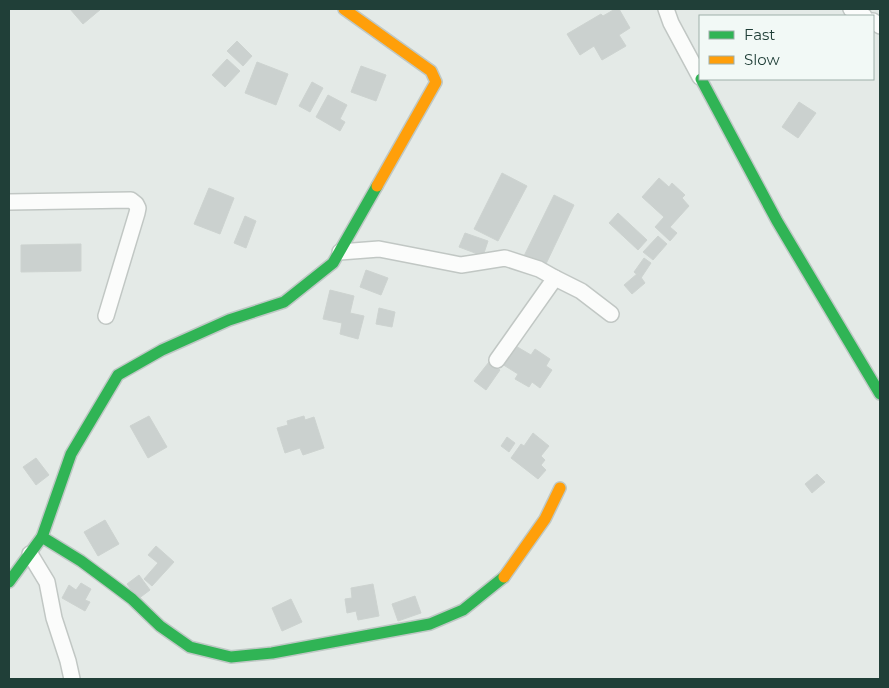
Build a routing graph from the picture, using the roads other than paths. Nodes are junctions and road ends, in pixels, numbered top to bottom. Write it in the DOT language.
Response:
graph roads {
  1 [pos="344,9"];
  2 [pos="666,9"];
  3 [pos="851,9"];
  4 [pos="862,15"];
  5 [pos="699,74"];
  6 [pos="702,80"];
  7 [pos="9,202"];
  8 [pos="340,252"];
  9 [pos="555,278"];
  10 [pos="611,314"];
  11 [pos="106,316"];
  12 [pos="497,360"];
  13 [pos="880,394"];
  14 [pos="560,488"];
  15 [pos="42,537"];
  16 [pos="30,554"];
  17 [pos="9,582"];
  18 [pos="72,679"];
  1 -- 8 [label="street"];
  2 -- 5 [label="street"];
  3 -- 4 [label="street"];
  6 -- 13 [label="street"];
  7 -- 11 [label="street"];
  8 -- 9 [label="street"];
  8 -- 15 [label="street"];
  9 -- 10 [label="street"];
  9 -- 12 [label="street"];
  14 -- 15 [label="street"];
  15 -- 16 [label="street"];
  16 -- 17 [label="street"];
  16 -- 18 [label="street"];
}
